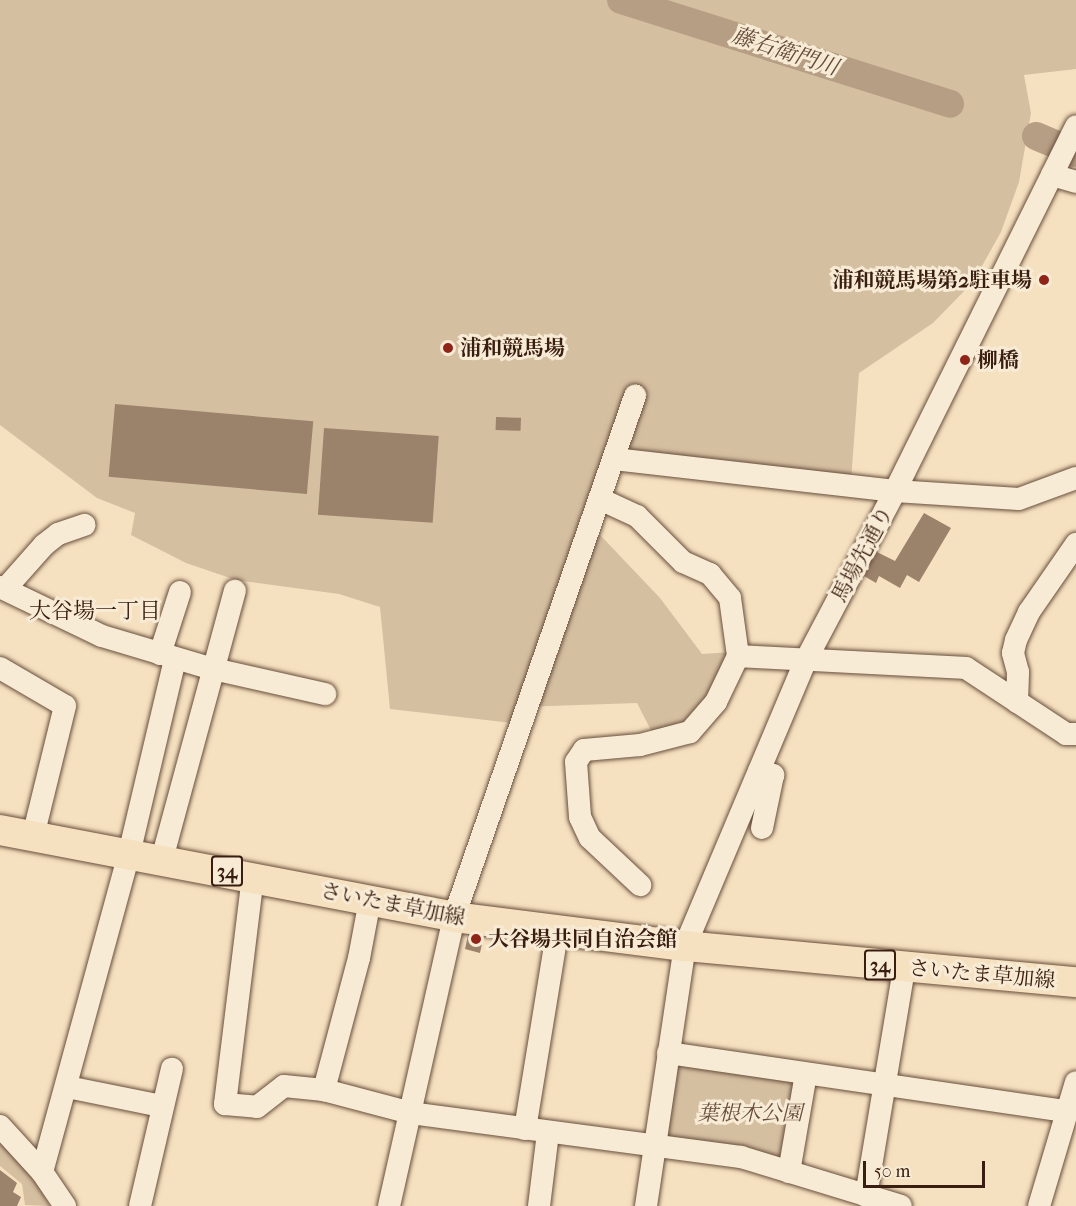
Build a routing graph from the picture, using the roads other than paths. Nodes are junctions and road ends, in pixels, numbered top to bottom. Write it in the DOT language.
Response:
graph roads {
  1 [pos="1074,131"];
  2 [pos="1053,173"];
  3 [pos="1076,182"];
  4 [pos="635,396"];
  5 [pos="614,459"];
  6 [pos="1076,478"];
  7 [pos="895,491"];
  8 [pos="600,499"];
  9 [pos="84,525"];
  10 [pos="1076,544"];
  11 [pos="2,588"];
  12 [pos="235,591"];
  13 [pos="180,592"];
  14 [pos="167,656"];
  15 [pos="738,657"];
  16 [pos="806,660"];
  17 [pos="0,668"];
  18 [pos="213,669"];
  19 [pos="325,694"];
  20 [pos="1017,702"];
  21 [pos="1076,734"];
  22 [pos="759,771"];
  23 [pos="762,828"];
  24 [pos="0,830"];
  25 [pos="33,836"];
  26 [pos="129,854"];
  27 [pos="162,859"];
  28 [pos="253,876"];
  29 [pos="640,885"];
  30 [pos="370,900"];
  31 [pos="454,917"];
  32 [pos="558,928"];
  33 [pos="685,946"];
  34 [pos="904,968"];
  35 [pos="1076,982"];
  36 [pos="668,1053"];
  37 [pos="172,1069"];
  38 [pos="806,1074"];
  39 [pos="1076,1082"];
  40 [pos="882,1085"];
  41 [pos="67,1087"];
  42 [pos="324,1090"];
  43 [pos="161,1106"];
  44 [pos="1067,1111"];
  45 [pos="411,1113"];
  46 [pos="0,1126"];
  47 [pos="525,1129"];
  48 [pos="548,1133"];
  49 [pos="655,1146"];
  50 [pos="42,1172"];
  51 [pos="789,1172"];
  52 [pos="866,1196"];
  53 [pos="65,1206"];
  54 [pos="140,1206"];
  55 [pos="389,1206"];
  56 [pos="538,1206"];
  57 [pos="646,1206"];
  58 [pos="901,1206"];
  59 [pos="1039,1206"];
  1 -- 2 [label="street"];
  2 -- 3 [label="street"];
  2 -- 7 [label="street, 馬場先通り"];
  4 -- 5 [label="street"];
  5 -- 7 [label="street"];
  5 -- 8 [label="street"];
  6 -- 7 [label="street"];
  7 -- 16 [label="street, 馬場先通り"];
  8 -- 15 [label="street"];
  8 -- 31 [label="street"];
  9 -- 11 [label="street"];
  10 -- 20 [label="street"];
  11 -- 14 [label="street"];
  12 -- 18 [label="street"];
  13 -- 14 [label="street"];
  14 -- 18 [label="street"];
  14 -- 26 [label="street"];
  15 -- 16 [label="street"];
  15 -- 29 [label="street"];
  16 -- 20 [label="street"];
  16 -- 22 [label="street, 馬場先通り"];
  17 -- 25 [label="street"];
  18 -- 19 [label="street"];
  18 -- 27 [label="street"];
  20 -- 21 [label="street"];
  22 -- 23 [label="street"];
  22 -- 33 [label="street, 馬場先通り"];
  24 -- 25 [label="main road, さいたま草加線 / 34"];
  25 -- 26 [label="main road, さいたま草加線 / 34"];
  26 -- 27 [label="main road, さいたま草加線 / 34"];
  26 -- 41 [label="street"];
  27 -- 28 [label="main road, さいたま草加線 / 34"];
  28 -- 30 [label="main road, さいたま草加線 / 34"];
  28 -- 42 [label="street"];
  30 -- 31 [label="main road, さいたま草加線 / 34"];
  30 -- 42 [label="street"];
  31 -- 32 [label="main road, さいたま草加線 / 34"];
  31 -- 45 [label="street"];
  32 -- 33 [label="main road, さいたま草加線 / 34"];
  32 -- 47 [label="street"];
  33 -- 34 [label="main road, さいたま草加線 / 34"];
  33 -- 36 [label="street, 馬場先通り"];
  34 -- 35 [label="main road, さいたま草加線 / 34"];
  34 -- 40 [label="street"];
  36 -- 38 [label="street"];
  36 -- 49 [label="street, 馬場先通り"];
  37 -- 43 [label="street"];
  38 -- 40 [label="street"];
  38 -- 51 [label="street"];
  39 -- 44 [label="street"];
  40 -- 44 [label="street"];
  40 -- 52 [label="street"];
  41 -- 43 [label="street"];
  41 -- 50 [label="street"];
  42 -- 45 [label="street"];
  43 -- 54 [label="street"];
  44 -- 59 [label="street"];
  45 -- 47 [label="street"];
  45 -- 55 [label="street"];
  46 -- 50 [label="street"];
  47 -- 48 [label="street"];
  48 -- 49 [label="street"];
  48 -- 56 [label="street"];
  49 -- 51 [label="street"];
  49 -- 57 [label="street, 馬場先通り"];
  50 -- 53 [label="street"];
  51 -- 52 [label="street"];
  52 -- 58 [label="street"];
}
